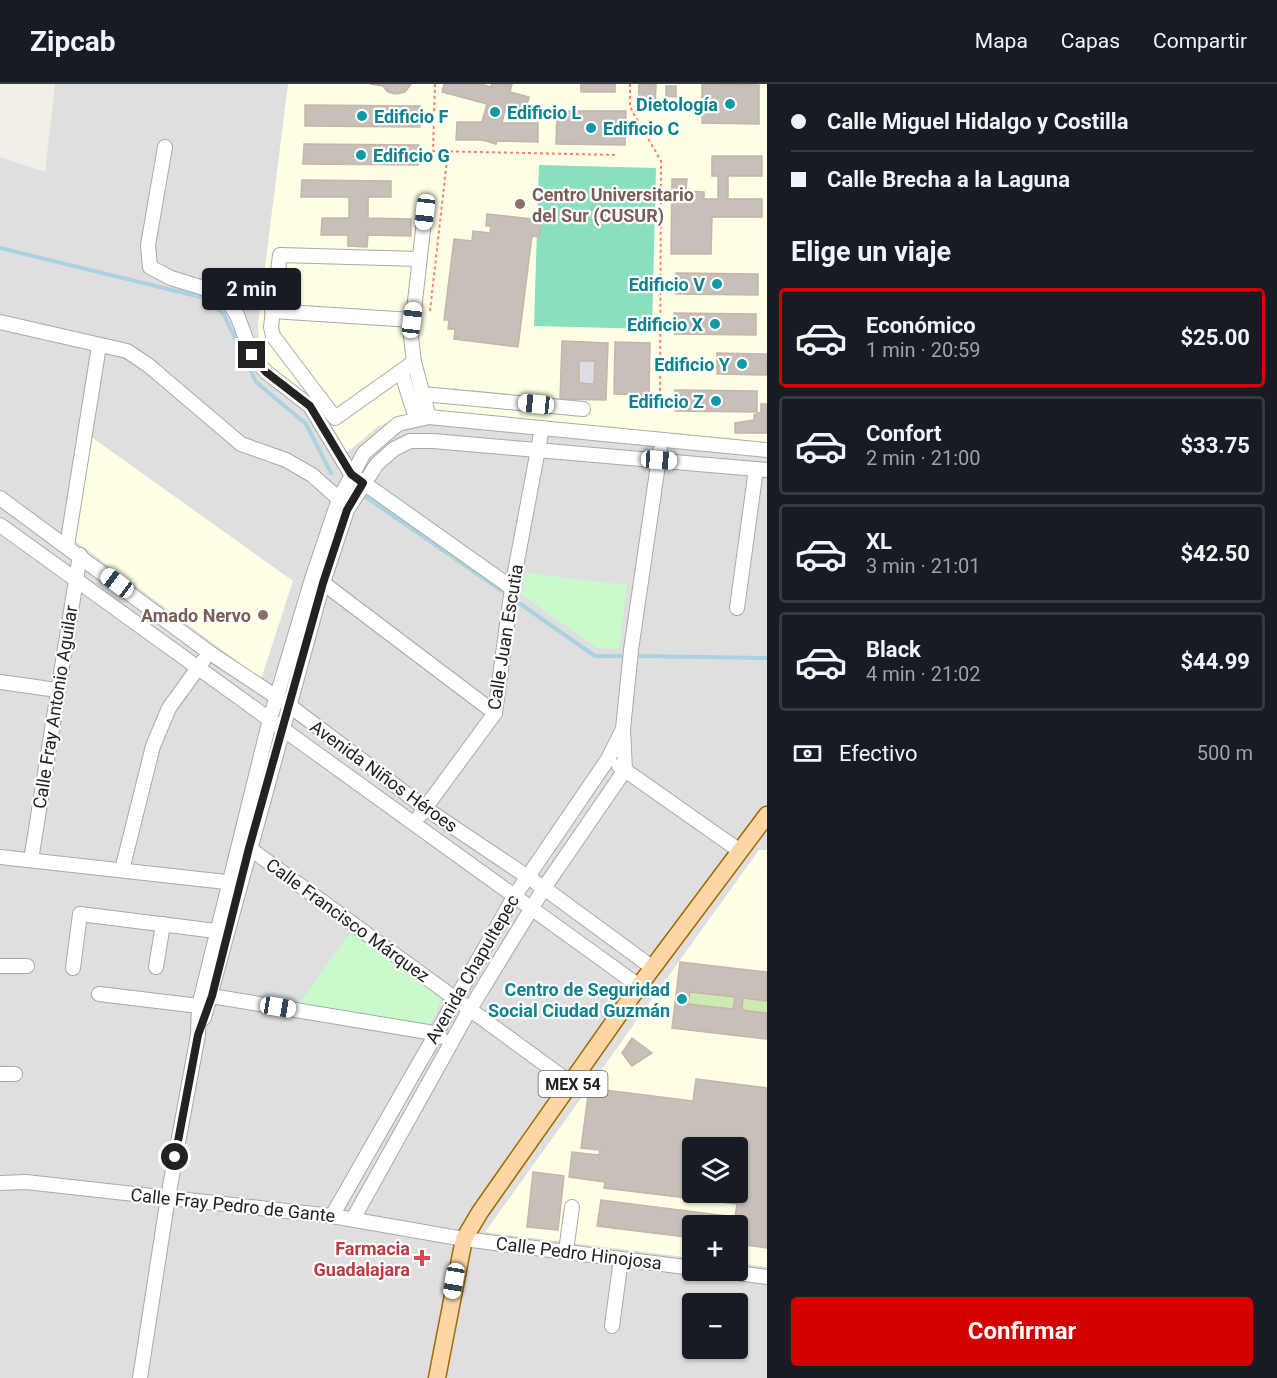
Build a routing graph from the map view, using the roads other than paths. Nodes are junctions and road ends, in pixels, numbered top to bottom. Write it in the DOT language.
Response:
graph roads {
  1 [pos="165,147"];
  2 [pos="425,212"];
  3 [pos="419,259"];
  4 [pos="272,311"];
  5 [pos="412,320"];
  6 [pos="0,322"];
  7 [pos="99,346"];
  8 [pos="414,362"];
  9 [pos="401,371"];
  10 [pos="423,394"];
  11 [pos="513,402"];
  12 [pos="583,409"];
  13 [pos="422,417"];
  14 [pos="510,425"];
  15 [pos="542,428"];
  16 [pos="661,440"];
  17 [pos="540,450"];
  18 [pos="767,450"];
  19 [pos="659,460"];
  20 [pos="761,469"];
  21 [pos="351,474"];
  22 [pos="363,483"];
  23 [pos="0,498"];
  24 [pos="339,499"];
  25 [pos="0,525"];
  26 [pos="46,531"];
  27 [pos="13,534"];
  28 [pos="66,546"];
  29 [pos="80,555"];
  30 [pos="74,580"];
  31 [pos="317,581"];
  32 [pos="512,588"];
  33 [pos="737,608"];
  34 [pos="210,653"];
  35 [pos="199,667"];
  36 [pos="0,682"];
  37 [pos="57,690"];
  38 [pos="277,698"];
  39 [pos="290,706"];
  40 [pos="495,713"];
  41 [pos="270,719"];
  42 [pos="284,728"];
  43 [pos="622,729"];
  44 [pos="608,759"];
  45 [pos="625,770"];
  46 [pos="425,808"];
  47 [pos="767,815"];
  48 [pos="414,822"];
  49 [pos="243,847"];
  50 [pos="740,851"];
  51 [pos="0,857"];
  52 [pos="32,860"];
  53 [pos="122,870"];
  54 [pos="526,877"];
  55 [pos="234,882"];
  56 [pos="544,888"];
  57 [pos="514,897"];
  58 [pos="530,909"];
  59 [pos="163,924"];
  60 [pos="216,931"];
  61 [pos="0,966"];
  62 [pos="27,966"];
  63 [pos="156,967"];
  64 [pos="73,968"];
  65 [pos="653,968"];
  66 [pos="639,986"];
  67 [pos="99,994"];
  68 [pos="212,996"];
  69 [pos="455,998"];
  70 [pos="199,1006"];
  71 [pos="470,1009"];
  72 [pos="434,1033"];
  73 [pos="198,1035"];
  74 [pos="450,1043"];
  75 [pos="0,1074"];
  76 [pos="15,1074"];
  77 [pos="572,1084"];
  78 [pos="0,1182"];
  79 [pos="168,1197"];
  80 [pos="572,1207"];
  81 [pos="332,1216"];
  82 [pos="353,1219"];
  83 [pos="464,1239"];
  84 [pos="566,1251"];
  85 [pos="621,1258"];
  86 [pos="682,1266"];
  87 [pos="748,1274"];
  88 [pos="767,1277"];
  89 [pos="612,1326"];
  90 [pos="140,1378"];
  91 [pos="437,1378"];
  1 -- 21 [label="street"];
  2 -- 3 [label="street"];
  3 -- 4 [label="street"];
  3 -- 5 [label="street"];
  4 -- 5 [label="street"];
  4 -- 9 [label="street"];
  5 -- 8 [label="street"];
  6 -- 7 [label="street"];
  7 -- 24 [label="street"];
  7 -- 28 [label="street"];
  8 -- 9 [label="street"];
  8 -- 10 [label="street"];
  9 -- 13 [label="street"];
  10 -- 11 [label="street"];
  10 -- 13 [label="street"];
  11 -- 12 [label="street"];
  11 -- 14 [label="street"];
  13 -- 14 [label="street"];
  13 -- 21 [label="street"];
  14 -- 15 [label="street"];
  15 -- 16 [label="street"];
  15 -- 17 [label="street, Calle Juan Escutia"];
  16 -- 18 [label="street"];
  16 -- 19 [label="street, Avenida Chapultepec"];
  17 -- 19 [label="street"];
  17 -- 22 [label="street"];
  17 -- 32 [label="street, Calle Juan Escutia"];
  19 -- 20 [label="street"];
  19 -- 43 [label="street, Avenida Chapultepec"];
  20 -- 33 [label="street"];
  21 -- 22 [label="street"];
  21 -- 24 [label="street"];
  22 -- 31 [label="street"];
  22 -- 32 [label="street"];
  23 -- 26 [label="street, Avenida Niños Héroes"];
  24 -- 31 [label="street"];
  25 -- 27 [label="street, Avenida Niños Héroes"];
  26 -- 27 [label="street"];
  26 -- 28 [label="street, Avenida Niños Héroes"];
  27 -- 30 [label="street, Avenida Niños Héroes"];
  28 -- 29 [label="street, Avenida Niños Héroes"];
  29 -- 30 [label="street, Calle Fray Antonio Aguilar"];
  29 -- 34 [label="street, Avenida Niños Héroes"];
  30 -- 35 [label="street, Avenida Niños Héroes"];
  30 -- 37 [label="street, Calle Fray Antonio Aguilar"];
  31 -- 38 [label="street"];
  31 -- 39 [label="street"];
  31 -- 40 [label="street"];
  32 -- 40 [label="street, Calle Juan Escutia"];
  34 -- 35 [label="street"];
  34 -- 38 [label="street, Avenida Niños Héroes"];
  35 -- 41 [label="street, Avenida Niños Héroes"];
  35 -- 53 [label="street"];
  36 -- 37 [label="street"];
  37 -- 52 [label="street, Calle Fray Antonio Aguilar"];
  38 -- 39 [label="street, Avenida Niños Héroes"];
  38 -- 41 [label="street"];
  39 -- 42 [label="street"];
  39 -- 46 [label="street, Avenida Niños Héroes"];
  40 -- 46 [label="street, Calle Juan Escutia"];
  41 -- 42 [label="street, Avenida Niños Héroes"];
  41 -- 49 [label="street"];
  42 -- 48 [label="street, Avenida Niños Héroes"];
  42 -- 49 [label="street"];
  43 -- 44 [label="street, Avenida Chapultepec"];
  43 -- 45 [label="street, Avenida Chapultepec"];
  44 -- 45 [label="street"];
  44 -- 54 [label="street, Avenida Chapultepec"];
  45 -- 50 [label="street"];
  45 -- 56 [label="street, Avenida Chapultepec"];
  46 -- 48 [label="street, Calle Juan Escutia"];
  46 -- 54 [label="street, Avenida Niños Héroes"];
  47 -- 50 [label="main road, MEX 54"];
  48 -- 57 [label="street, Avenida Niños Héroes"];
  49 -- 55 [label="street"];
  49 -- 69 [label="street, Calle Francisco Márquez"];
  50 -- 65 [label="main road, MEX 54"];
  51 -- 52 [label="street"];
  52 -- 53 [label="street"];
  53 -- 55 [label="street"];
  54 -- 56 [label="street, Avenida Niños Héroes"];
  54 -- 57 [label="street, Avenida Chapultepec"];
  55 -- 60 [label="street"];
  55 -- 68 [label="street"];
  56 -- 58 [label="street, Avenida Chapultepec"];
  56 -- 65 [label="street, Avenida Niños Héroes"];
  57 -- 58 [label="street, Avenida Niños Héroes"];
  57 -- 69 [label="street, Avenida Chapultepec"];
  58 -- 66 [label="street, Avenida Niños Héroes"];
  58 -- 71 [label="street, Avenida Chapultepec"];
  59 -- 60 [label="street"];
  59 -- 63 [label="street"];
  59 -- 64 [label="street"];
  60 -- 70 [label="street"];
  61 -- 62 [label="street"];
  65 -- 66 [label="main road, MEX 54"];
  66 -- 77 [label="main road, MEX 54"];
  67 -- 70 [label="street"];
  68 -- 70 [label="street"];
  68 -- 72 [label="street"];
  68 -- 73 [label="street"];
  69 -- 71 [label="street, Calle Francisco Márquez"];
  69 -- 72 [label="street, Avenida Chapultepec"];
  70 -- 73 [label="street"];
  71 -- 74 [label="street, Avenida Chapultepec"];
  71 -- 77 [label="street, Calle Francisco Márquez"];
  72 -- 74 [label="street"];
  72 -- 81 [label="street, Avenida Chapultepec"];
  73 -- 79 [label="street"];
  74 -- 82 [label="street, Avenida Chapultepec"];
  75 -- 76 [label="street"];
  77 -- 83 [label="main road, MEX 54"];
  78 -- 79 [label="street, Calle Fray Pedro de Gante"];
  79 -- 81 [label="street, Calle Fray Pedro de Gante"];
  79 -- 90 [label="street"];
  80 -- 84 [label="street"];
  81 -- 82 [label="street, Calle Fray Pedro de Gante"];
  82 -- 83 [label="street, Calle Fray Pedro de Gante"];
  83 -- 84 [label="street, Calle Pedro Hinojosa"];
  83 -- 91 [label="main road, MEX 54"];
  84 -- 85 [label="street, Calle Pedro Hinojosa"];
  85 -- 86 [label="street, Calle Pedro Hinojosa"];
  85 -- 89 [label="street"];
  87 -- 88 [label="street"];
}
